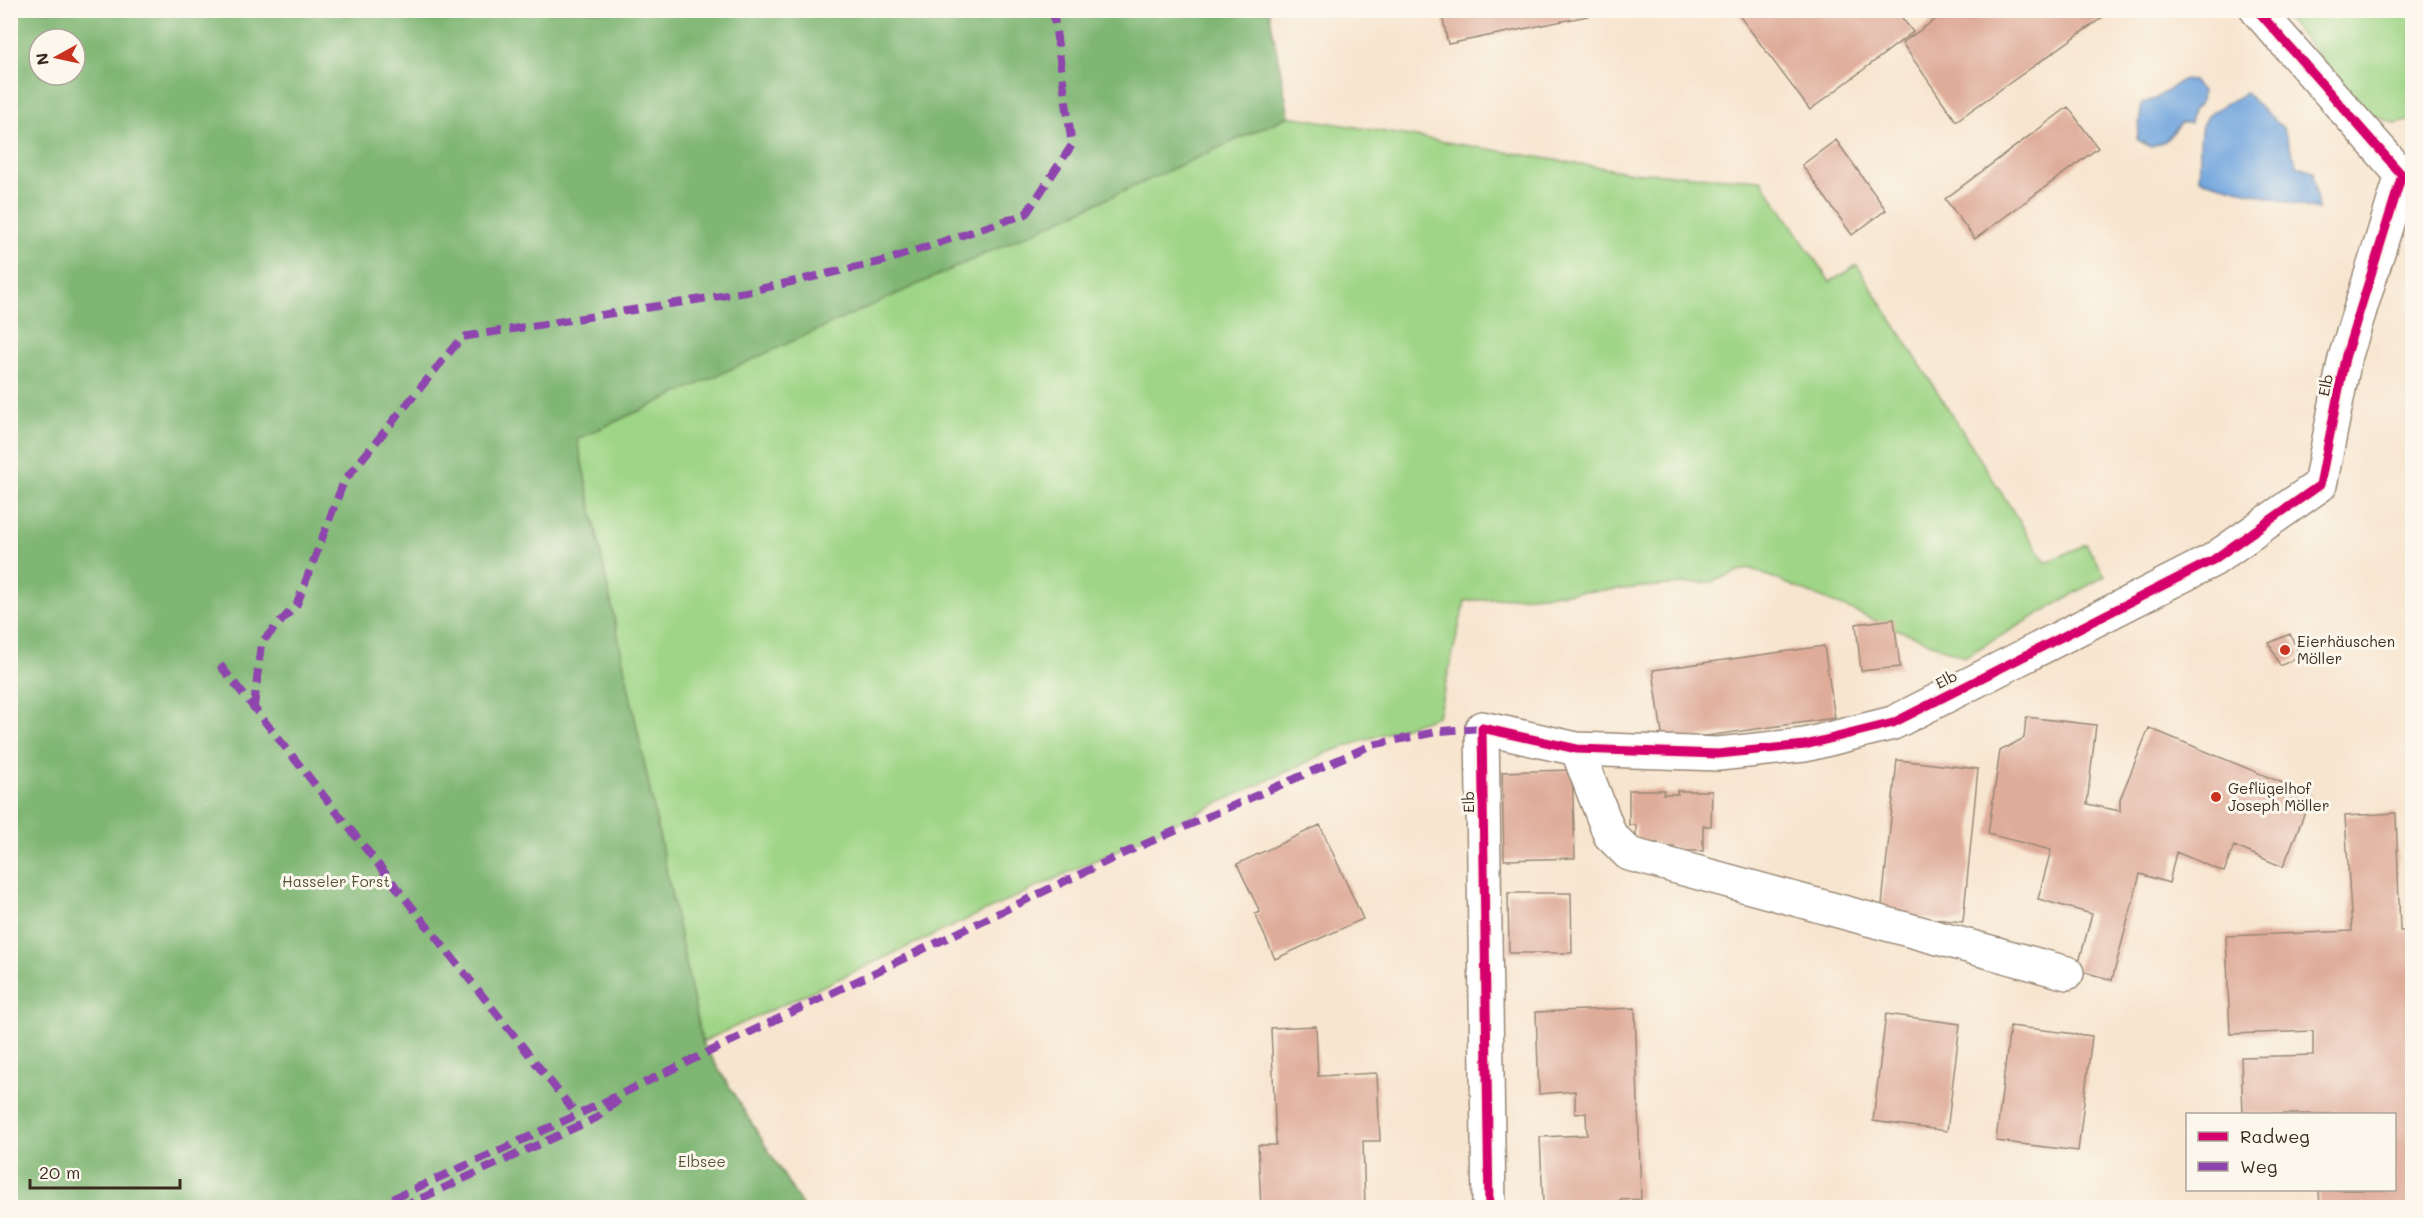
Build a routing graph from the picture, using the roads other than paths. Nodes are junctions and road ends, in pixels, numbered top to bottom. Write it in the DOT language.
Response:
graph roads {
  1 [pos="2256,10"];
  2 [pos="2409,175"];
  3 [pos="1577,749"];
  4 [pos="2067,973"];
  5 [pos="1489,1208"];
  1 -- 2 [label="street, Elb"];
  2 -- 3 [label="street, Elb"];
  3 -- 4 [label="street"];
  3 -- 5 [label="street, Elb"];
}
